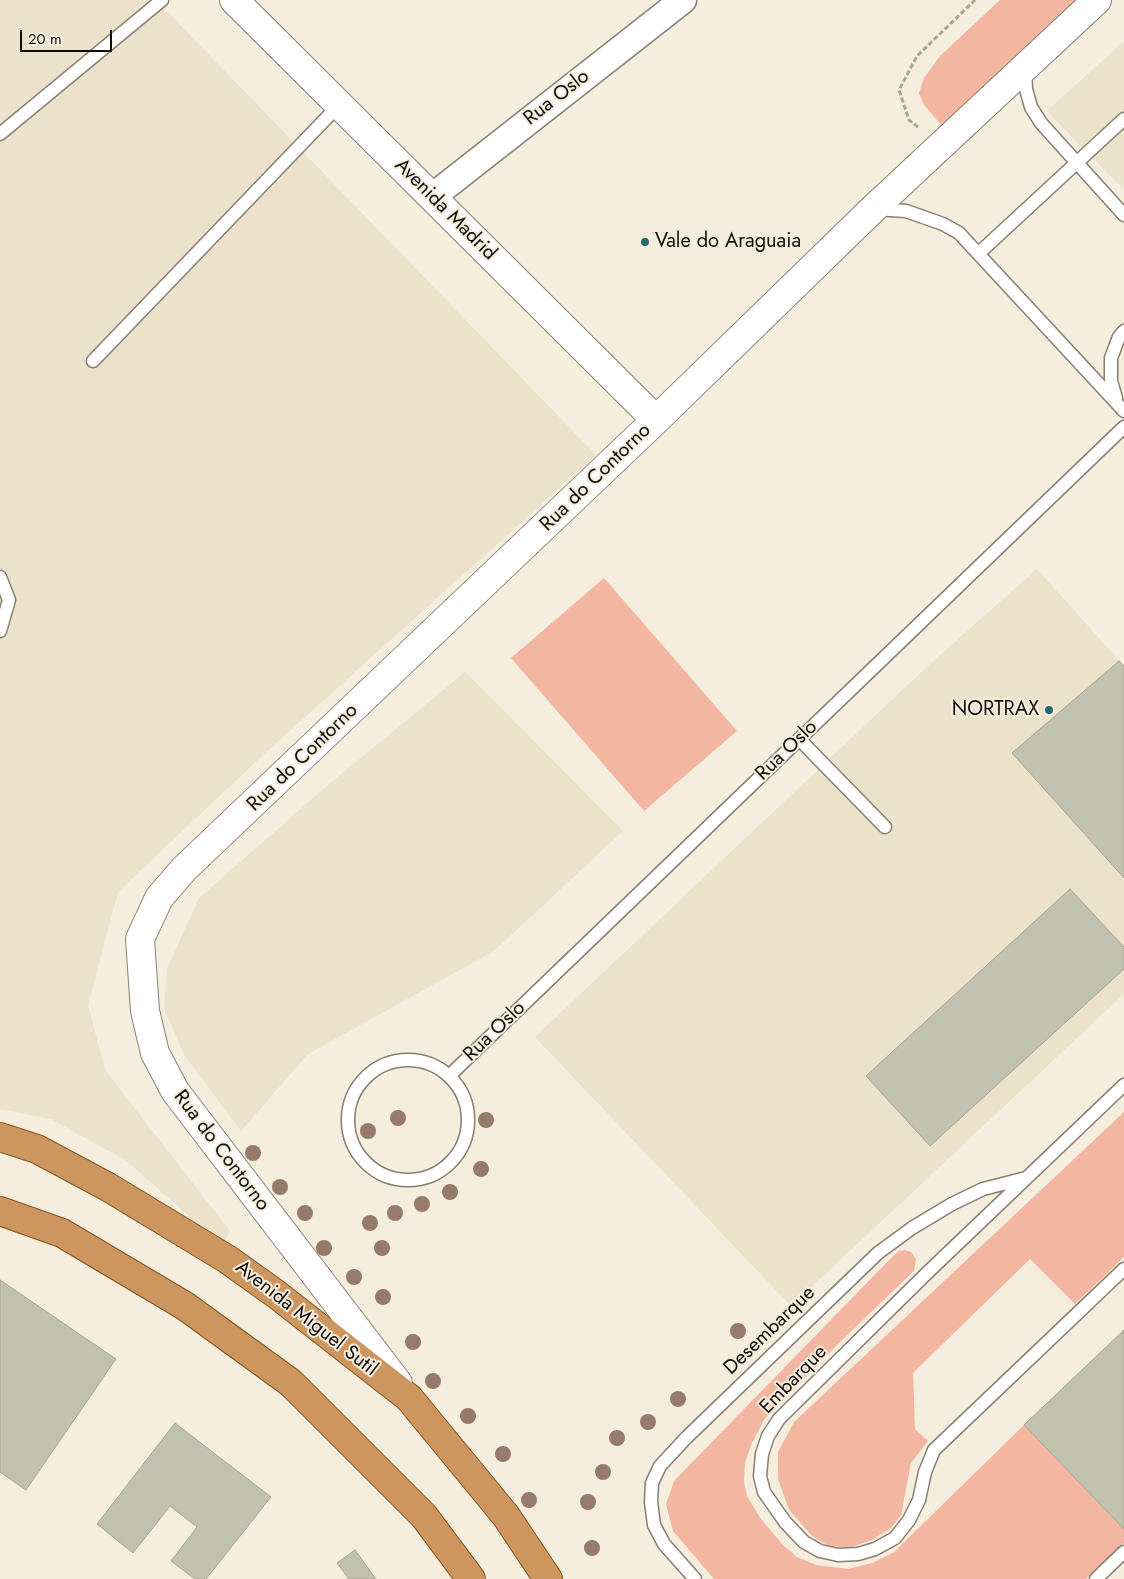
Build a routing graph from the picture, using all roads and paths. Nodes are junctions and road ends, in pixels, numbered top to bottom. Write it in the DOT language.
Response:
graph roads {
  1 [pos="162,0"];
  2 [pos="234,0"];
  3 [pos="683,0"];
  4 [pos="975,0"];
  5 [pos="1097,0"];
  6 [pos="1025,68"];
  7 [pos="339,106"];
  8 [pos="1124,118"];
  9 [pos="0,134"];
  10 [pos="941,146"];
  11 [pos="1074,162"];
  12 [pos="432,197"];
  13 [pos="873,209"];
  14 [pos="1124,215"];
  15 [pos="979,253"];
  16 [pos="1124,331"];
  17 [pos="92,361"];
  18 [pos="1121,407"];
  19 [pos="656,420"];
  20 [pos="1124,427"];
  21 [pos="0,577"];
  22 [pos="0,631"];
  23 [pos="799,739"];
  24 [pos="885,827"];
  25 [pos="450,1075"];
  26 [pos="1124,1085"];
  27 [pos="0,1137"];
  28 [pos="1028,1177"];
  29 [pos="0,1211"];
  30 [pos="1124,1269"];
  31 [pos="409,1398"];
  32 [pos="1124,1552"];
  33 [pos="470,1579"];
  34 [pos="548,1579"];
  35 [pos="695,1579"];
  36 [pos="1096,1579"];
  1 -- 9 [label="lane"];
  2 -- 7 [label="street, Avenida Madrid"];
  3 -- 12 [label="street, Rua Oslo"];
  4 -- 10 [label="path"];
  5 -- 6 [label="street"];
  6 -- 10 [label="street, Rua do Contorno"];
  6 -- 11 [label="lane"];
  7 -- 12 [label="street, Avenida Madrid"];
  7 -- 17 [label="lane"];
  8 -- 11 [label="lane"];
  10 -- 13 [label="street, Rua do Contorno"];
  11 -- 14 [label="lane"];
  11 -- 15 [label="lane"];
  12 -- 19 [label="street, Avenida Madrid"];
  13 -- 15 [label="lane"];
  13 -- 19 [label="street, Rua do Contorno"];
  15 -- 18 [label="lane"];
  16 -- 18 [label="lane"];
  19 -- 31 [label="street, Rua do Contorno"];
  20 -- 23 [label="lane, Rua Oslo"];
  21 -- 22 [label="lane"];
  23 -- 24 [label="lane"];
  23 -- 25 [label="lane, Rua Oslo"];
  25 -- 25 [label="lane, Rua Oslo"];
  26 -- 28 [label="lane, Embarque"];
  27 -- 31 [label="highway, Avenida Miguel Sutil"];
  28 -- 30 [label="lane, Embarque"];
  28 -- 35 [label="lane, Desembarque"];
  29 -- 33 [label="highway"];
  31 -- 34 [label="highway, Avenida Miguel Sutil"];
  32 -- 36 [label="lane"];
}
